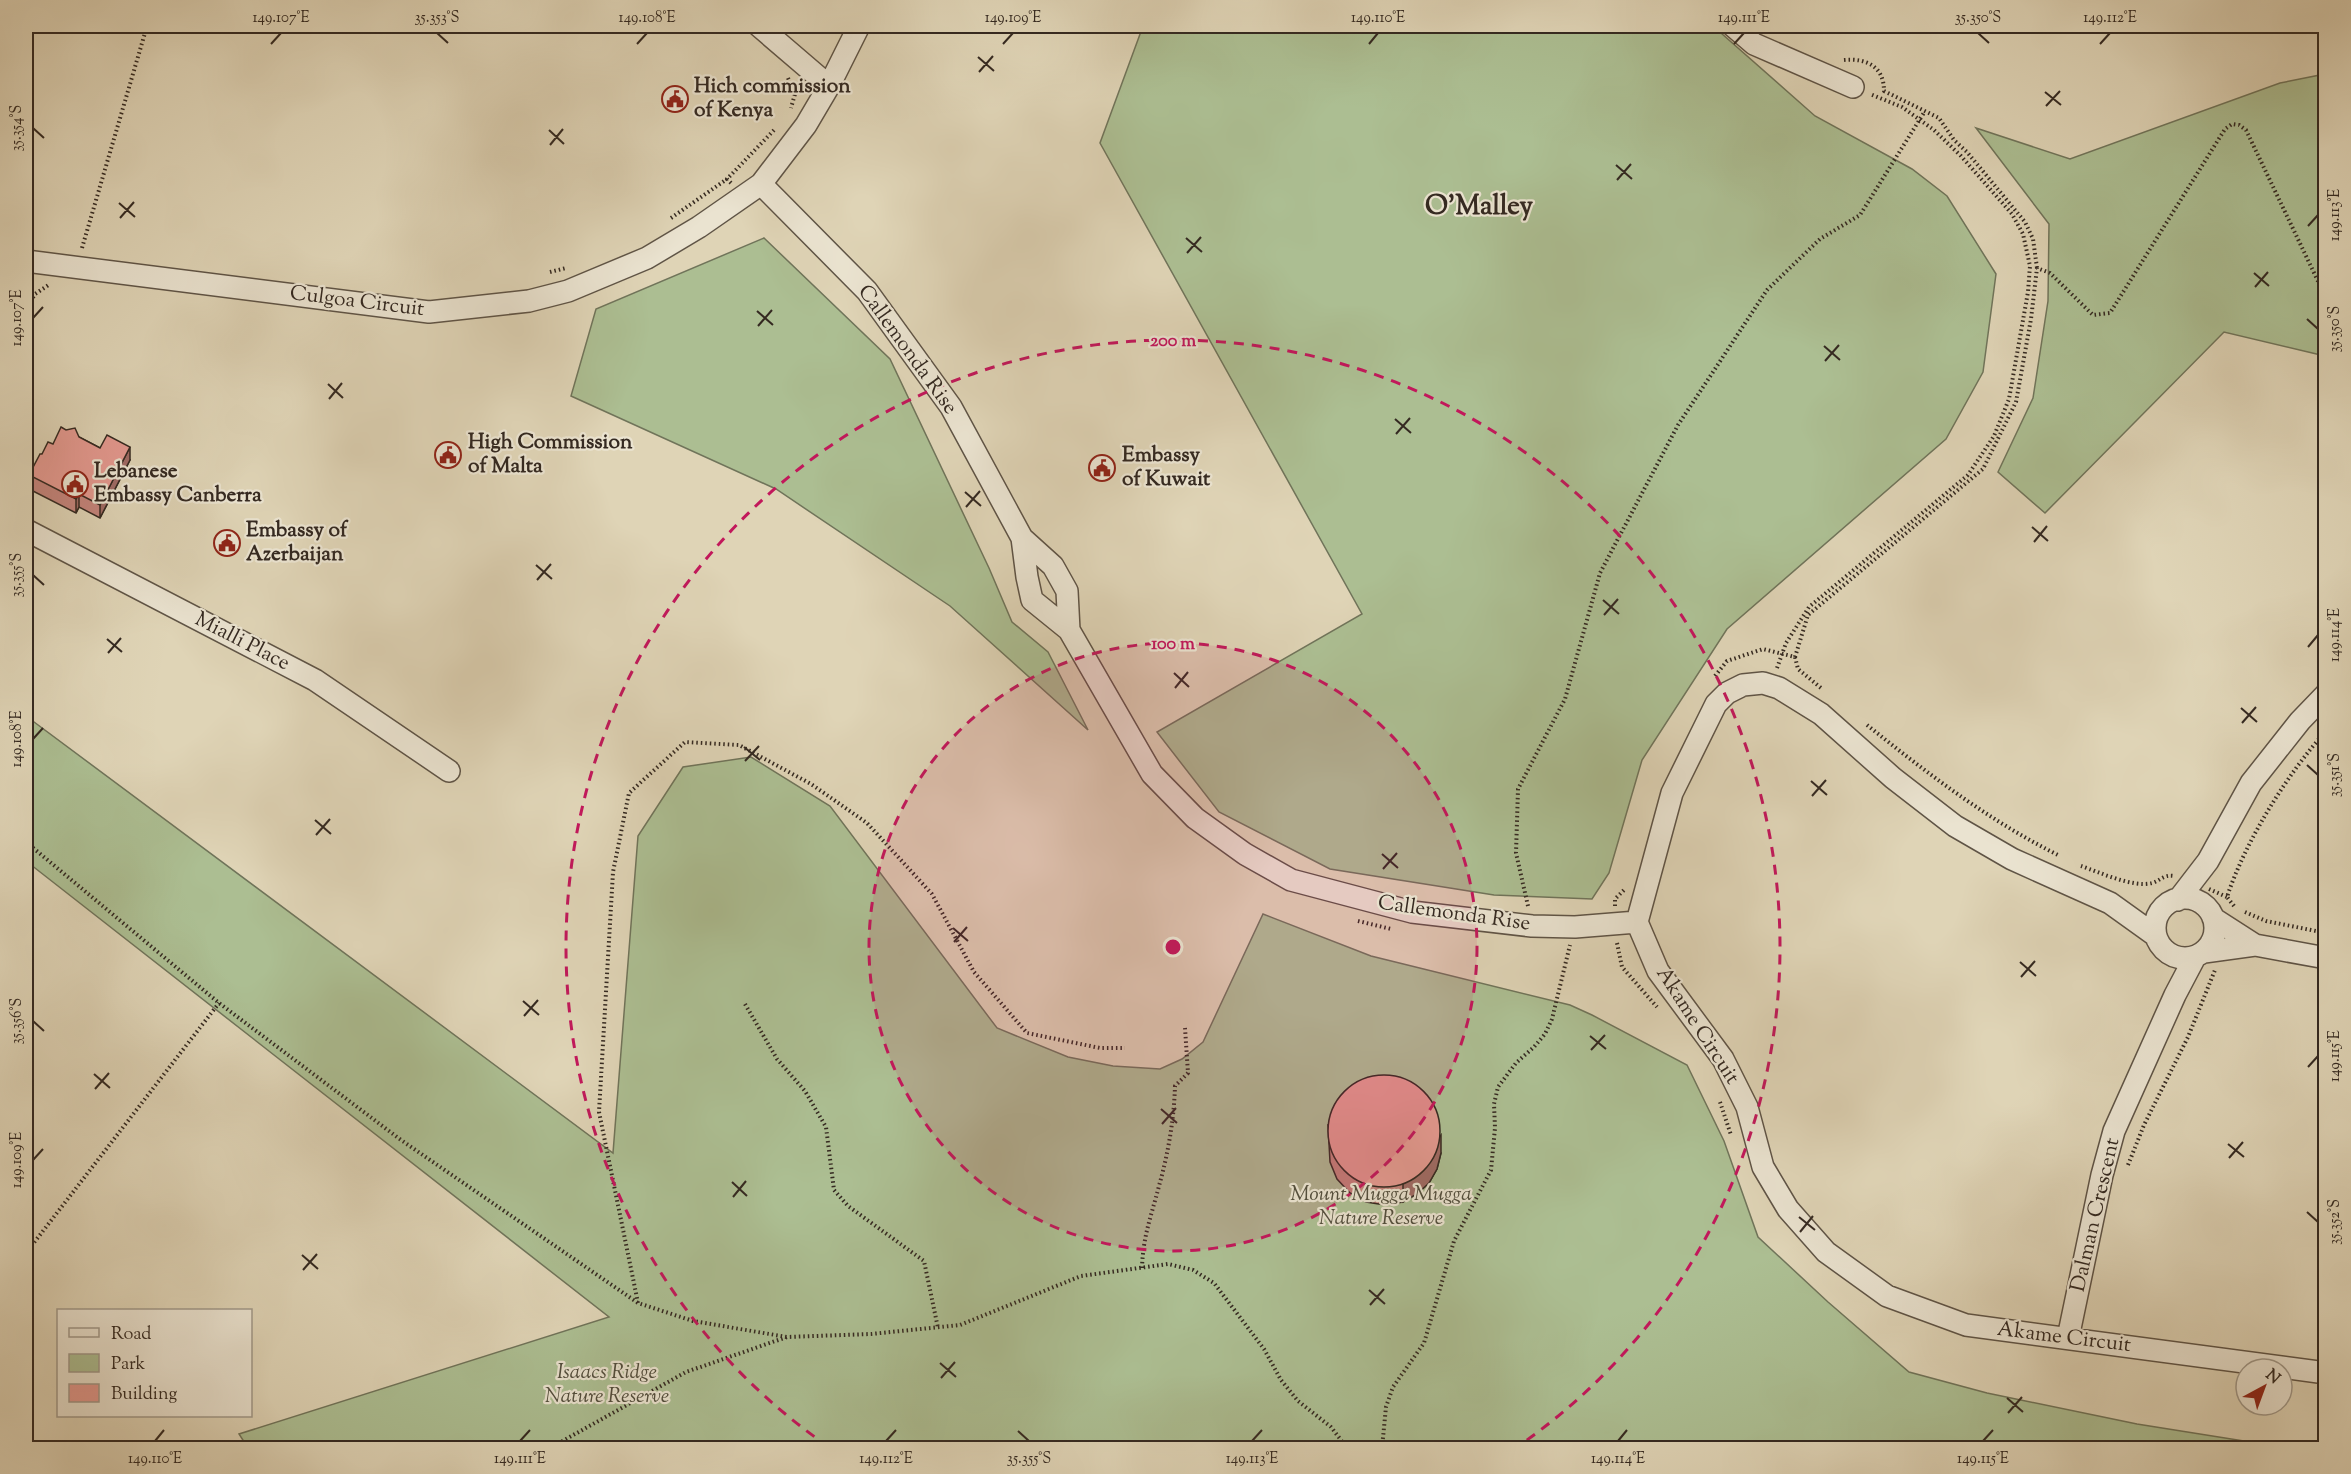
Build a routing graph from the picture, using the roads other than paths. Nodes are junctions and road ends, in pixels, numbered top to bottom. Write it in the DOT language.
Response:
graph roads {
  1 [pos="759,26"];
  2 [pos="859,26"];
  3 [pos="1733,26"];
  4 [pos="829,86"];
  5 [pos="1853,87"];
  6 [pos="753,189"];
  7 [pos="26,261"];
  8 [pos="26,530"];
  9 [pos="1022,538"];
  10 [pos="1069,630"];
  11 [pos="2325,694"];
  12 [pos="449,771"];
  13 [pos="2209,889"];
  14 [pos="2110,903"];
  15 [pos="2170,904"];
  16 [pos="2211,914"];
  17 [pos="1624,929"];
  18 [pos="2161,944"];
  19 [pos="2255,945"];
  20 [pos="2207,952"];
  21 [pos="2325,958"];
  22 [pos="2175,995"];
  23 [pos="2068,1338"];
  24 [pos="2325,1373"];
  1 -- 4 [label="street"];
  2 -- 4 [label="street, Culgoa Circuit"];
  3 -- 5 [label="street"];
  4 -- 6 [label="street, Culgoa Circuit"];
  6 -- 7 [label="street, Culgoa Circuit"];
  6 -- 9 [label="street, Callemonda Rise"];
  8 -- 12 [label="street, Mialli Place"];
  9 -- 10 [label="street, Callemonda Rise"];
  9 -- 10 [label="street, Callemonda Rise"];
  10 -- 17 [label="street, Callemonda Rise"];
  11 -- 13 [label="street"];
  13 -- 15 [label="street"];
  13 -- 16 [label="street"];
  14 -- 15 [label="street"];
  14 -- 17 [label="street"];
  14 -- 18 [label="street"];
  15 -- 16 [label="street"];
  15 -- 18 [label="street"];
  16 -- 19 [label="street"];
  16 -- 20 [label="street"];
  17 -- 23 [label="street, Akame Circuit"];
  18 -- 20 [label="street"];
  18 -- 22 [label="street"];
  19 -- 20 [label="street"];
  19 -- 21 [label="street"];
  20 -- 22 [label="street, Dalman Crescent"];
  22 -- 23 [label="street, Dalman Crescent"];
  23 -- 24 [label="street, Akame Circuit"];
}
